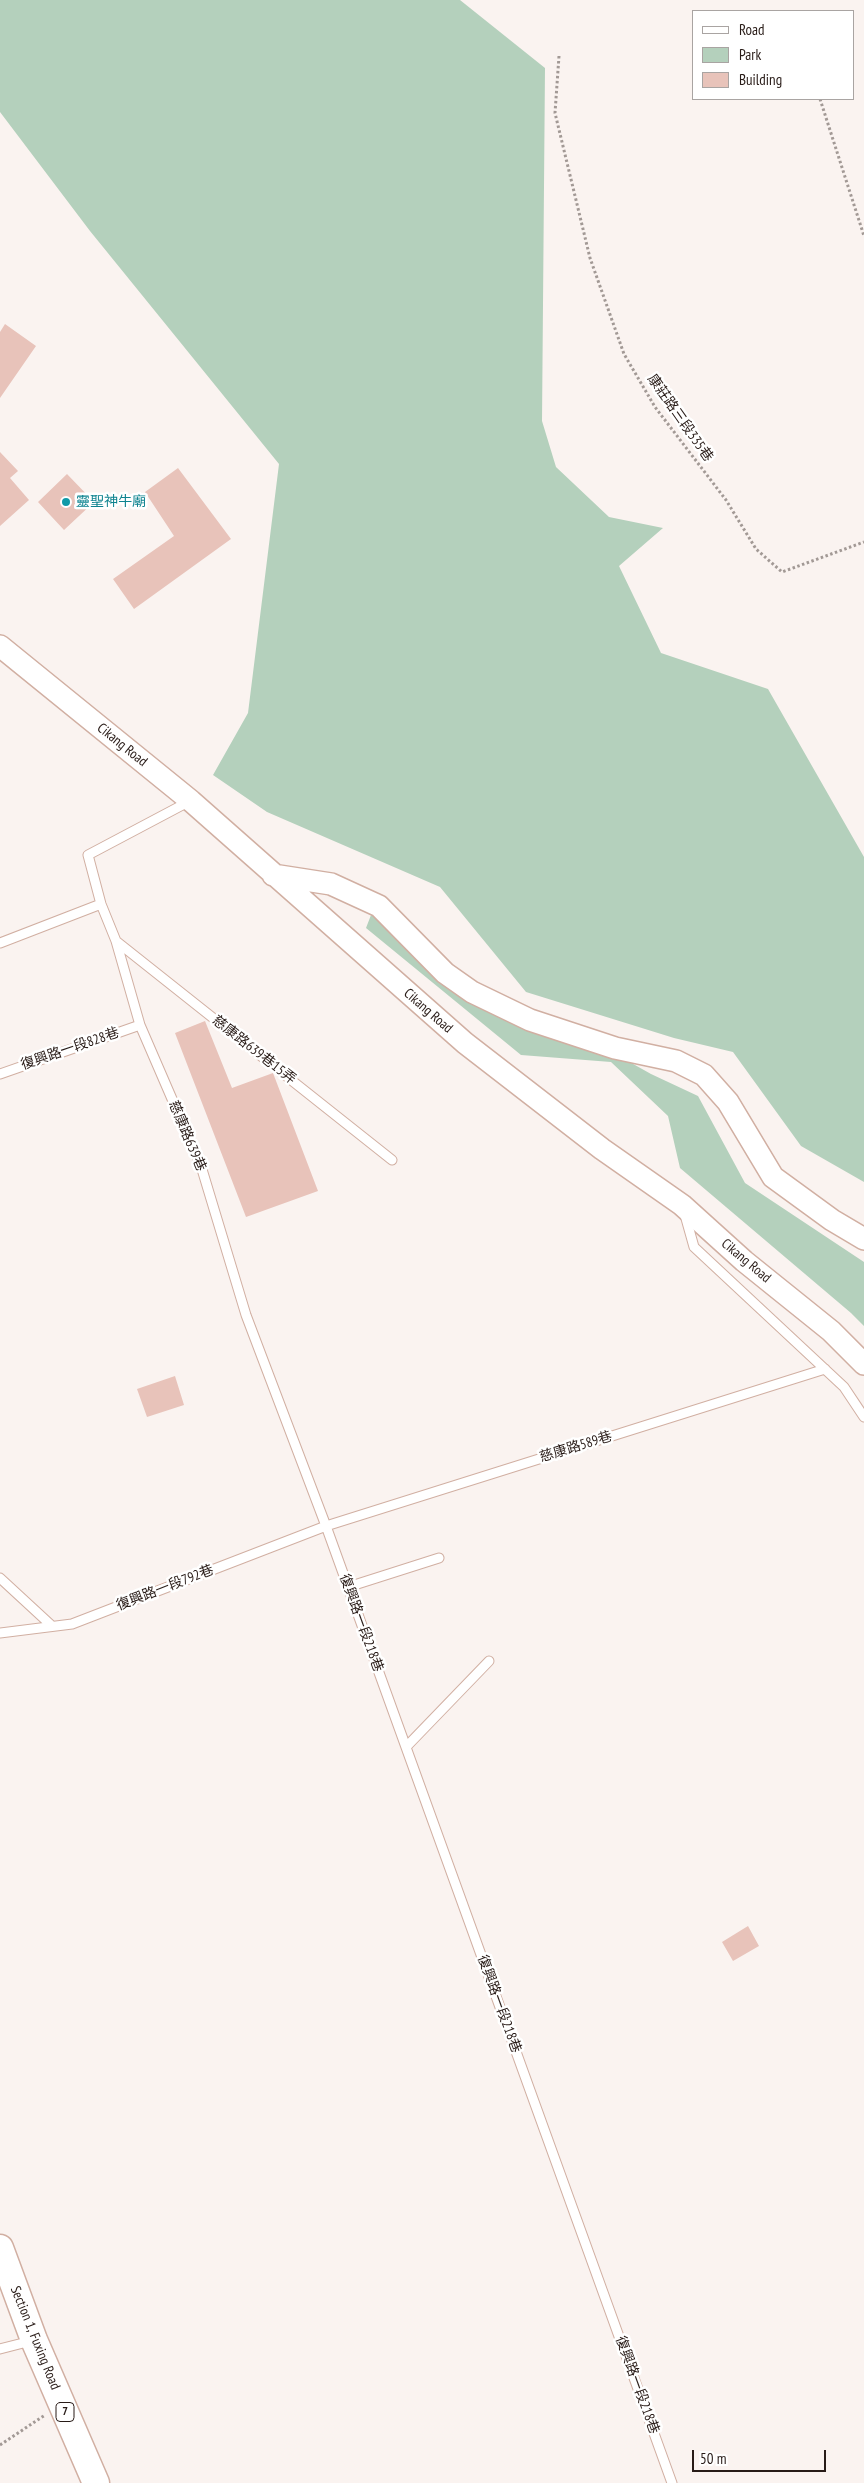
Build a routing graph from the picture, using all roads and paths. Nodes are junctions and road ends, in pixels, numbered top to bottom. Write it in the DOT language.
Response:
graph roads {
  1 [pos="559,56"];
  2 [pos="820,100"];
  3 [pos="864,236"];
  4 [pos="864,542"];
  5 [pos="0,646"];
  6 [pos="191,801"];
  7 [pos="273,875"];
  8 [pos="101,904"];
  9 [pos="116,941"];
  10 [pos="0,943"];
  11 [pos="140,1025"];
  12 [pos="0,1074"];
  13 [pos="392,1160"];
  14 [pos="682,1205"];
  15 [pos="864,1239"];
  16 [pos="864,1364"];
  17 [pos="826,1369"];
  18 [pos="864,1417"];
  19 [pos="326,1526"];
  20 [pos="439,1558"];
  21 [pos="0,1578"];
  22 [pos="348,1587"];
  23 [pos="52,1626"];
  24 [pos="0,1633"];
  25 [pos="489,1661"];
  26 [pos="406,1747"];
  27 [pos="0,2248"];
  28 [pos="34,2340"];
  29 [pos="0,2348"];
  30 [pos="62,2403"];
  31 [pos="0,2444"];
  32 [pos="96,2483"];
  33 [pos="672,2483"];
  1 -- 4 [label="path, 康莊路三段335巷"];
  2 -- 3 [label="path"];
  5 -- 6 [label="street, Cikang Road"];
  6 -- 7 [label="street, Cikang Road"];
  6 -- 8 [label="lane, 慈康路639巷"];
  7 -- 14 [label="street, Cikang Road"];
  7 -- 15 [label="street"];
  8 -- 9 [label="lane, 慈康路639巷"];
  8 -- 10 [label="lane"];
  9 -- 11 [label="lane, 慈康路639巷"];
  9 -- 13 [label="lane, 慈康路639巷15弄"];
  11 -- 12 [label="lane, 復興路一段828巷"];
  11 -- 19 [label="lane, 慈康路639巷"];
  14 -- 16 [label="street, Cikang Road"];
  14 -- 17 [label="lane"];
  17 -- 18 [label="lane"];
  17 -- 19 [label="lane, 慈康路589巷"];
  19 -- 22 [label="lane, 復興路一段218巷"];
  19 -- 23 [label="lane, 復興路一段792巷"];
  20 -- 22 [label="lane"];
  21 -- 23 [label="lane"];
  22 -- 26 [label="lane, 復興路一段218巷"];
  23 -- 24 [label="lane, 復興路一段792巷"];
  25 -- 26 [label="lane"];
  26 -- 33 [label="lane, 復興路一段218巷"];
  27 -- 28 [label="main road, Section 1, Fuxing Road / 7"];
  28 -- 29 [label="lane"];
  28 -- 30 [label="main road, Section 1, Fuxing Road / 7"];
  30 -- 31 [label="path"];
  30 -- 32 [label="main road, Section 1, Fuxing Road / 7"];
}
